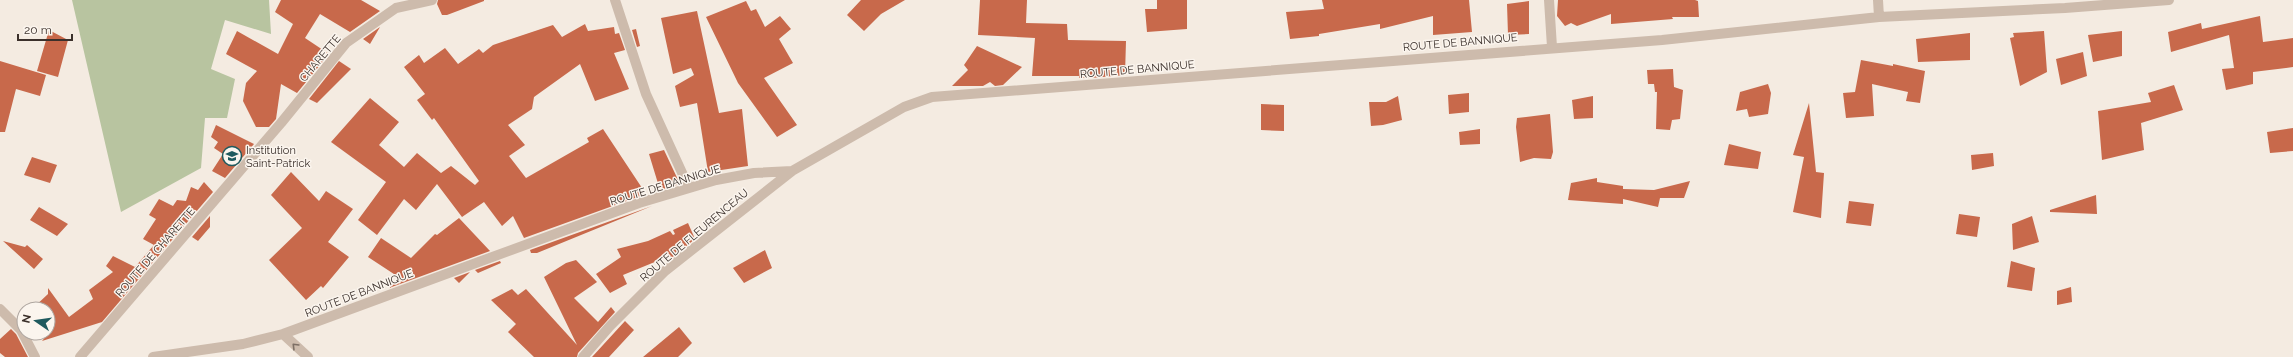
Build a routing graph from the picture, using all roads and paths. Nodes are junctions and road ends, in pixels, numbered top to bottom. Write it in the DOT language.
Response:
graph roads {
  1 [pos="432,0"];
  2 [pos="615,0"];
  3 [pos="1549,0"];
  4 [pos="1878,0"];
  5 [pos="2168,0"];
  6 [pos="1879,17"];
  7 [pos="1552,47"];
  8 [pos="248,162"];
  9 [pos="792,170"];
  10 [pos="689,188"];
  11 [pos="0,309"];
  12 [pos="283,334"];
  13 [pos="35,357"];
  14 [pos="80,357"];
  15 [pos="153,357"];
  16 [pos="308,357"];
  17 [pos="583,357"];
  1 -- 8 [label="street, CHARETTE"];
  2 -- 10 [label="street"];
  3 -- 7 [label="street"];
  4 -- 6 [label="street"];
  5 -- 6 [label="street, ROUTE DE BANNIQUE"];
  6 -- 7 [label="street, ROUTE DE BANNIQUE"];
  7 -- 9 [label="street, ROUTE DE BANNIQUE"];
  8 -- 14 [label="street, ROUTE DE CHARETTE"];
  9 -- 10 [label="street, ROUTE DE BANNIQUE"];
  9 -- 17 [label="street, ROUTE DE FLEURENCEAU"];
  10 -- 12 [label="street, ROUTE DE BANNIQUE"];
  11 -- 13 [label="street"];
  12 -- 15 [label="street, ROUTE DE BANNIQUE"];
  16 -- 12 [label="street, one-way"];
}
